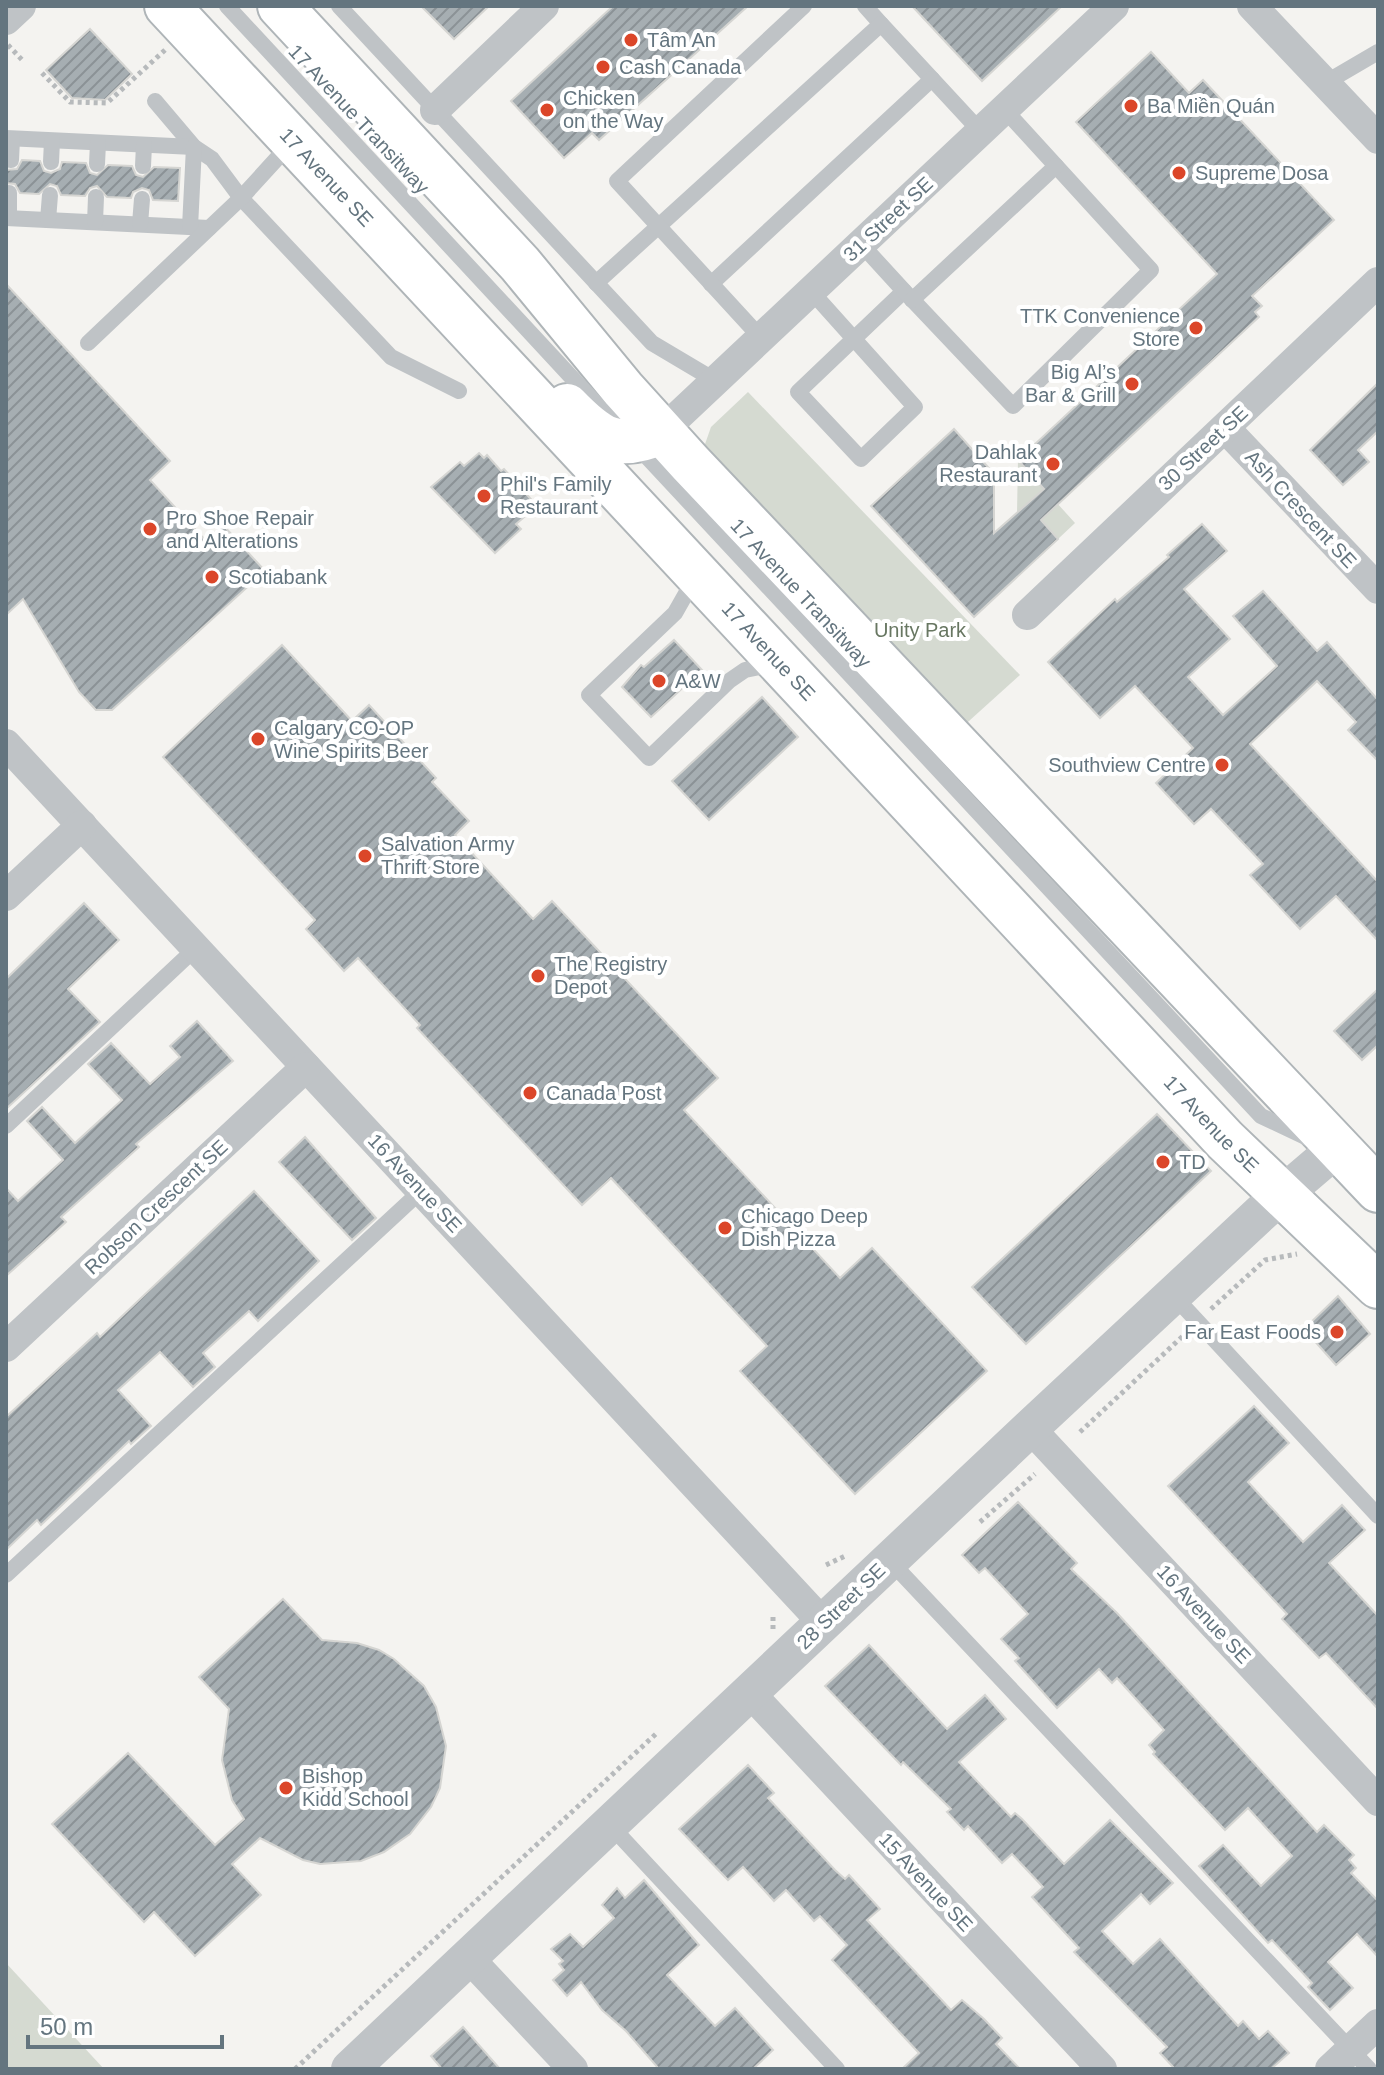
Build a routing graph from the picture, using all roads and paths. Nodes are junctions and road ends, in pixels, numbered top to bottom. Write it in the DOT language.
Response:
graph roads {
  1 [pos="21,6"];
  2 [pos="167,6"];
  3 [pos="227,6"];
  4 [pos="280,6"];
  5 [pos="339,6"];
  6 [pos="544,6"];
  7 [pos="804,6"];
  8 [pos="865,6"];
  9 [pos="1114,6"];
  10 [pos="1252,6"];
  11 [pos="6,20"];
  12 [pos="881,24"];
  13 [pos="6,42"];
  14 [pos="166,49"];
  15 [pos="1378,52"];
  16 [pos="24,62"];
  17 [pos="42,73"];
  18 [pos="932,79"];
  19 [pos="1325,83"];
  20 [pos="155,101"];
  21 [pos="1004,109"];
  22 [pos="435,110"];
  23 [pos="981,132"];
  24 [pos="9,138"];
  25 [pos="1378,139"];
  26 [pos="52,141"];
  27 [pos="293,141"];
  28 [pos="98,143"];
  29 [pos="144,145"];
  30 [pos="194,147"];
  31 [pos="11,160"];
  32 [pos="51,162"];
  33 [pos="97,164"];
  34 [pos="143,166"];
  35 [pos="1056,166"];
  36 [pos="9,193"];
  37 [pos="50,195"];
  38 [pos="96,197"];
  39 [pos="241,198"];
  40 [pos="142,199"];
  41 [pos="7,218"];
  42 [pos="48,220"];
  43 [pos="95,222"];
  44 [pos="140,224"];
  45 [pos="659,226"];
  46 [pos="190,227"];
  47 [pos="209,228"];
  48 [pos="861,244"];
  49 [pos="1378,282"];
  50 [pos="596,283"];
  51 [pos="711,284"];
  52 [pos="811,291"];
  53 [pos="908,296"];
  54 [pos="445,305"];
  55 [pos="762,339"];
  56 [pos="855,340"];
  57 [pos="88,343"];
  58 [pos="716,381"];
  59 [pos="459,391"];
  60 [pos="1225,428"];
  61 [pos="648,438"];
  62 [pos="696,574"];
  63 [pos="1374,577"];
  64 [pos="1027,615"];
  65 [pos="780,663"];
  66 [pos="6,744"];
  67 [pos="82,825"];
  68 [pos="6,896"];
  69 [pos="196,948"];
  70 [pos="306,1067"];
  71 [pos="6,1126"];
  72 [pos="1360,1163"];
  73 [pos="422,1190"];
  74 [pos="1282,1195"];
  75 [pos="1378,1286"];
  76 [pos="1173,1295"];
  77 [pos="6,1347"];
  78 [pos="1030,1428"];
  79 [pos="1378,1516"];
  80 [pos="888,1560"];
  81 [pos="6,1575"];
  82 [pos="773,1614"];
  83 [pos="823,1623"];
  84 [pos="773,1631"];
  85 [pos="750,1693"];
  86 [pos="664,1725"];
  87 [pos="1378,1801"];
  88 [pos="610,1825"];
  89 [pos="468,1957"];
  90 [pos="1378,2024"];
  91 [pos="1350,2062"];
  92 [pos="295,2069"];
  93 [pos="350,2069"];
  94 [pos="573,2069"];
  95 [pos="837,2069"];
  96 [pos="1102,2069"];
  1 -- 11 [label="street"];
  2 -- 27 [label="main road, 17 Avenue SE"];
  3 -- 61 [label="lane, 17 Avenue Transitway"];
  4 -- 61 [label="main road"];
  5 -- 22 [label="lane"];
  6 -- 22 [label="street"];
  7 -- 45 [label="lane"];
  8 -- 12 [label="lane"];
  9 -- 21 [label="street, 31 Street SE"];
  10 -- 19 [label="street"];
  12 -- 18 [label="lane"];
  12 -- 45 [label="lane"];
  13 -- 16 [label="path"];
  14 -- 17 [label="path"];
  15 -- 19 [label="lane"];
  18 -- 23 [label="lane"];
  18 -- 51 [label="lane"];
  19 -- 25 [label="street"];
  20 -- 30 [label="lane"];
  21 -- 23 [label="street, 31 Street SE"];
  21 -- 35 [label="lane"];
  22 -- 50 [label="lane"];
  23 -- 48 [label="street, 31 Street SE"];
  24 -- 26 [label="lane"];
  24 -- 31 [label="lane"];
  26 -- 28 [label="lane"];
  26 -- 32 [label="lane"];
  27 -- 39 [label="lane"];
  27 -- 54 [label="main road, 17 Avenue SE"];
  28 -- 29 [label="lane"];
  28 -- 33 [label="lane"];
  29 -- 30 [label="lane"];
  29 -- 34 [label="lane"];
  30 -- 39 [label="lane"];
  30 -- 46 [label="lane"];
  35 -- 53 [label="lane"];
  35 -- 53 [label="lane"];
  36 -- 41 [label="lane"];
  37 -- 42 [label="lane"];
  38 -- 43 [label="lane"];
  39 -- 47 [label="lane"];
  39 -- 59 [label="lane"];
  40 -- 44 [label="lane"];
  41 -- 42 [label="lane"];
  42 -- 43 [label="lane"];
  43 -- 44 [label="lane"];
  44 -- 46 [label="lane"];
  45 -- 50 [label="lane"];
  45 -- 51 [label="lane"];
  46 -- 47 [label="lane"];
  47 -- 57 [label="lane"];
  48 -- 52 [label="street, 31 Street SE"];
  48 -- 53 [label="lane"];
  49 -- 60 [label="street, 30 Street SE"];
  50 -- 58 [label="lane"];
  51 -- 55 [label="lane"];
  52 -- 55 [label="street, 31 Street SE"];
  52 -- 56 [label="lane"];
  53 -- 56 [label="lane"];
  54 -- 61 [label="main road"];
  54 -- 62 [label="main road, 17 Avenue SE"];
  55 -- 58 [label="street, 31 Street SE"];
  56 -- 56 [label="lane"];
  58 -- 61 [label="street, 31 Street SE"];
  60 -- 63 [label="street, Ash Crescent SE"];
  60 -- 64 [label="street, 30 Street SE"];
  61 -- 72 [label="main road"];
  62 -- 65 [label="main road, 17 Avenue SE"];
  62 -- 65 [label="lane"];
  65 -- 74 [label="main road, 17 Avenue SE"];
  66 -- 67 [label="street, 16 Avenue SE"];
  67 -- 68 [label="street"];
  67 -- 69 [label="street, 16 Avenue SE"];
  69 -- 70 [label="street, 16 Avenue SE"];
  69 -- 71 [label="lane"];
  70 -- 73 [label="street, 16 Avenue SE"];
  70 -- 77 [label="street, Robson Crescent SE"];
  72 -- 74 [label="street, 28 Street SE"];
  73 -- 81 [label="lane"];
  73 -- 83 [label="street, 16 Avenue SE"];
  74 -- 75 [label="main road, 17 Avenue SE"];
  74 -- 76 [label="street, 28 Street SE"];
  76 -- 78 [label="street, 28 Street SE"];
  76 -- 79 [label="lane"];
  78 -- 80 [label="street, 28 Street SE"];
  78 -- 87 [label="street, 16 Avenue SE"];
  80 -- 83 [label="street, 28 Street SE"];
  80 -- 91 [label="lane"];
  82 -- 84 [label="path"];
  83 -- 85 [label="street, 28 Street SE"];
  85 -- 88 [label="street, 28 Street SE"];
  85 -- 96 [label="street, 15 Avenue SE"];
  86 -- 92 [label="path"];
  88 -- 89 [label="street, 28 Street SE"];
  88 -- 95 [label="lane"];
  89 -- 93 [label="street, 28 Street SE"];
  89 -- 94 [label="street"];
  90 -- 91 [label="street"];
}
